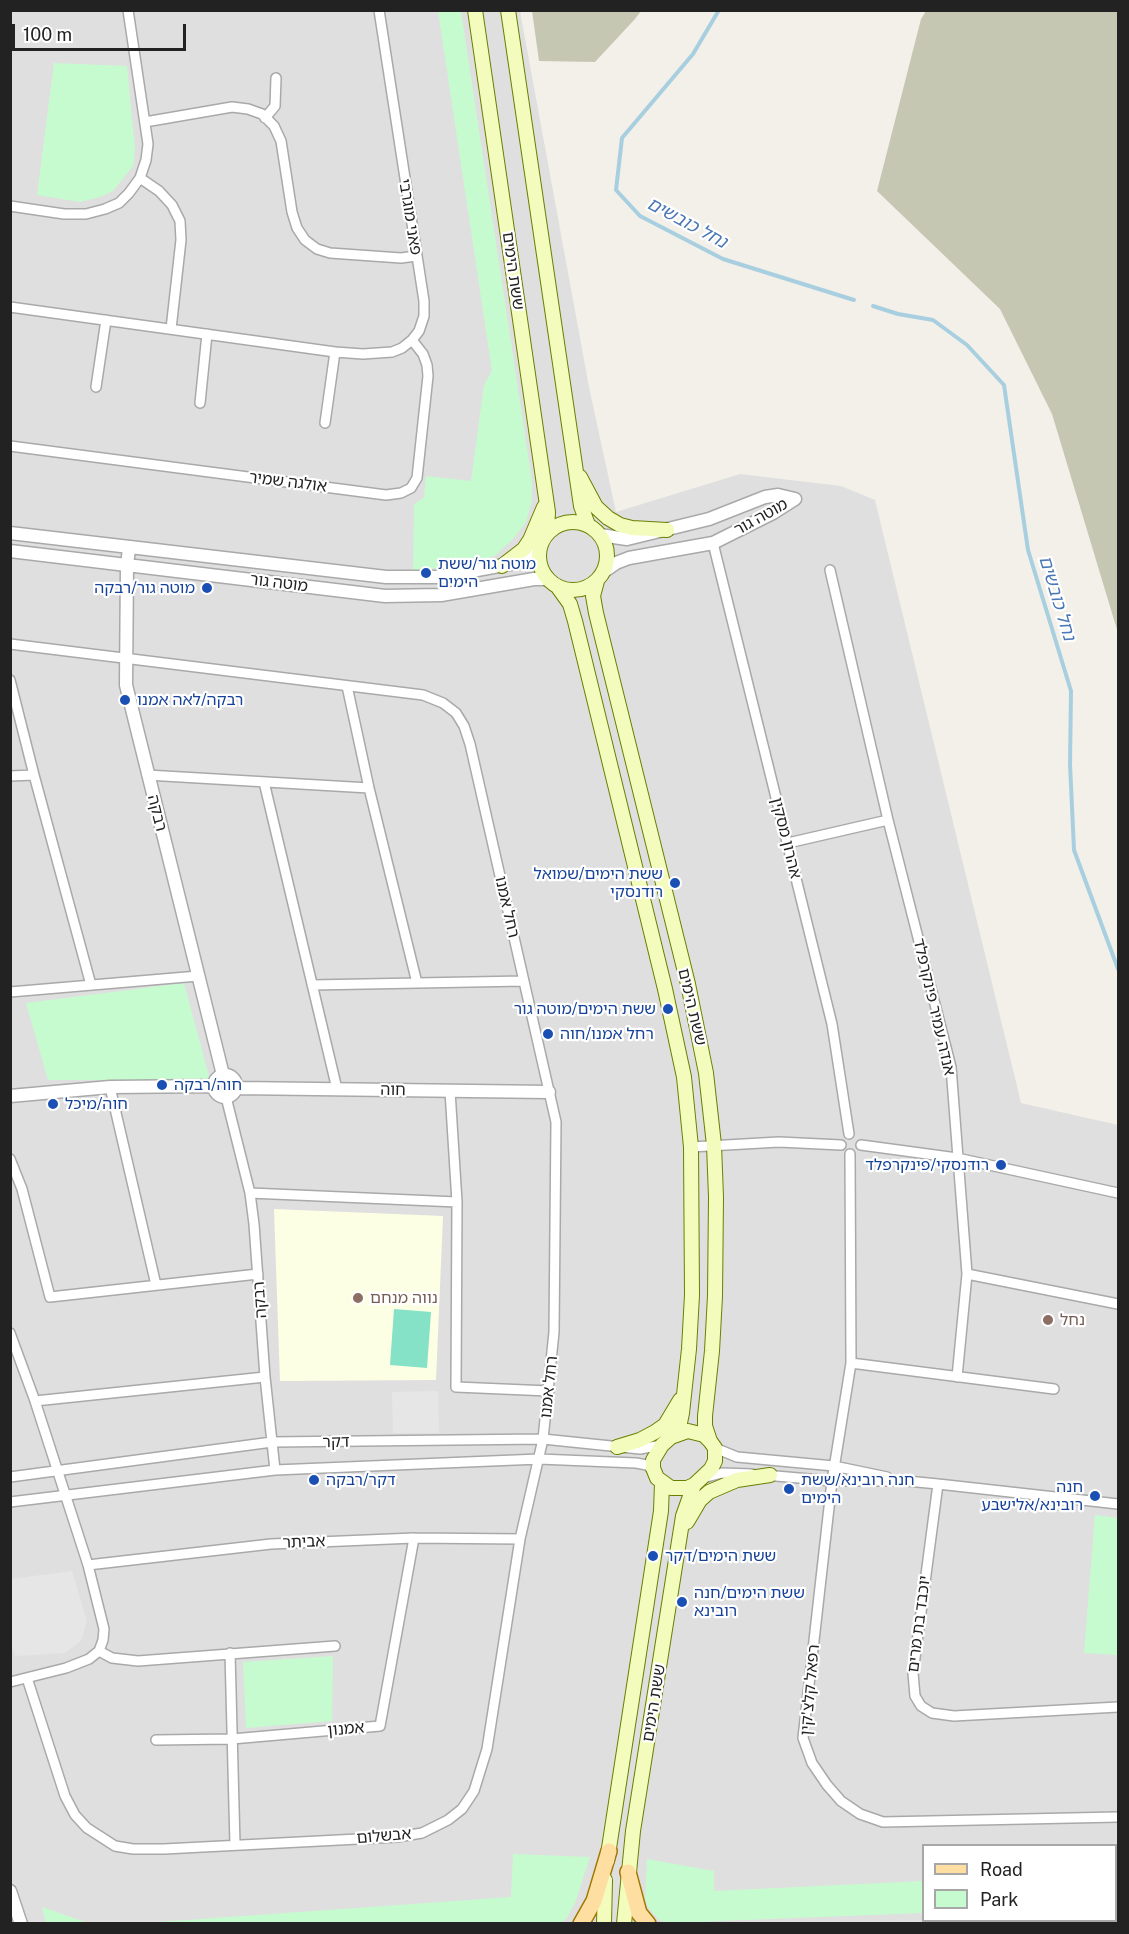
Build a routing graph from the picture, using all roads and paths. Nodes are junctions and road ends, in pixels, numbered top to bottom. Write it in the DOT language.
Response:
graph roads {
  1 [pos="128,10"];
  2 [pos="379,10"];
  3 [pos="475,10"];
  4 [pos="508,10"];
  5 [pos="276,78"];
  6 [pos="265,117"];
  7 [pos="145,122"];
  8 [pos="140,178"];
  9 [pos="10,206"];
  10 [pos="416,256"];
  11 [pos="10,307"];
  12 [pos="106,320"];
  13 [pos="171,329"];
  14 [pos="207,334"];
  15 [pos="412,340"];
  16 [pos="335,352"];
  17 [pos="96,387"];
  18 [pos="200,403"];
  19 [pos="325,423"];
  20 [pos="10,446"];
  21 [pos="575,466"];
  22 [pos="546,496"];
  23 [pos="588,525"];
  24 [pos="667,530"];
  25 [pos="547,532"];
  26 [pos="10,533"];
  27 [pos="600,535"];
  28 [pos="713,543"];
  29 [pos="129,548"];
  30 [pos="539,548"];
  31 [pos="10,551"];
  32 [pos="127,566"];
  33 [pos="502,566"];
  34 [pos="830,570"];
  35 [pos="600,576"];
  36 [pos="553,583"];
  37 [pos="10,644"];
  38 [pos="126,657"];
  39 [pos="10,680"];
  40 [pos="347,686"];
  41 [pos="34,775"];
  42 [pos="147,775"];
  43 [pos="10,776"];
  44 [pos="264,782"];
  45 [pos="369,788"];
  46 [pos="888,819"];
  47 [pos="788,843"];
  48 [pos="198,976"];
  49 [pos="524,981"];
  50 [pos="417,983"];
  51 [pos="91,985"];
  52 [pos="312,986"];
  53 [pos="10,992"];
  54 [pos="222,1075"];
  55 [pos="214,1086"];
  56 [pos="110,1087"];
  57 [pos="237,1088"];
  58 [pos="337,1089"];
  59 [pos="450,1091"];
  60 [pos="549,1092"];
  61 [pos="10,1096"];
  62 [pos="226,1097"];
  63 [pos="849,1134"];
  64 [pos="861,1144"];
  65 [pos="714,1145"];
  66 [pos="841,1145"];
  67 [pos="691,1147"];
  68 [pos="850,1154"];
  69 [pos="957,1158"];
  70 [pos="10,1159"];
  71 [pos="250,1193"];
  72 [pos="1119,1193"];
  73 [pos="457,1202"];
  74 [pos="258,1274"];
  75 [pos="968,1274"];
  76 [pos="156,1285"];
  77 [pos="1119,1304"];
  78 [pos="10,1333"];
  79 [pos="851,1363"];
  80 [pos="265,1377"];
  81 [pos="957,1377"];
  82 [pos="1054,1389"];
  83 [pos="549,1391"];
  84 [pos="684,1393"];
  85 [pos="35,1401"];
  86 [pos="543,1439"];
  87 [pos="667,1441"];
  88 [pos="272,1442"];
  89 [pos="712,1445"];
  90 [pos="617,1447"];
  91 [pos="539,1459"];
  92 [pos="834,1466"];
  93 [pos="275,1470"];
  94 [pos="57,1472"];
  95 [pos="770,1475"];
  96 [pos="10,1477"];
  97 [pos="658,1477"];
  98 [pos="832,1481"];
  99 [pos="907,1481"];
  100 [pos="698,1482"];
  101 [pos="938,1484"];
  102 [pos="65,1496"];
  103 [pos="10,1502"];
  104 [pos="1119,1504"];
  105 [pos="414,1538"];
  106 [pos="520,1539"];
  107 [pos="679,1546"];
  108 [pos="88,1564"];
  109 [pos="335,1646"];
  110 [pos="99,1651"];
  111 [pos="230,1653"];
  112 [pos="27,1678"];
  113 [pos="10,1682"];
  114 [pos="1119,1707"];
  115 [pos="232,1739"];
  116 [pos="156,1740"];
  117 [pos="1119,1817"];
  118 [pos="236,1845"];
  119 [pos="609,1851"];
  120 [pos="628,1872"];
  121 [pos="10,1891"];
  122 [pos="1119,1922"];
  123 [pos="21,1923"];
  124 [pos="581,1923"];
  125 [pos="604,1923"];
  126 [pos="624,1923"];
  127 [pos="648,1923"];
  128 [pos="1080,1923"];
  1 -- 7 [label="street"];
  2 -- 10 [label="street, פאני מוגרבי"];
  3 -- 22 [label="main road, ששת הימים"];
  4 -- 21 [label="main road, ששת הימים"];
  5 -- 6 [label="street"];
  6 -- 7 [label="street"];
  6 -- 10 [label="street"];
  7 -- 8 [label="street"];
  8 -- 9 [label="street"];
  8 -- 13 [label="street"];
  10 -- 15 [label="street, פאני מוגרבי"];
  11 -- 12 [label="street"];
  12 -- 13 [label="street"];
  12 -- 17 [label="street"];
  13 -- 14 [label="street"];
  14 -- 16 [label="street"];
  14 -- 18 [label="street"];
  15 -- 16 [label="street"];
  15 -- 20 [label="street, אולגה שמיר"];
  16 -- 19 [label="street"];
  21 -- 23 [label="main road, ששת הימים"];
  21 -- 24 [label="main road"];
  22 -- 25 [label="main road, ששת הימים"];
  22 -- 33 [label="main road"];
  23 -- 25 [label="main road"];
  23 -- 27 [label="main road"];
  24 -- 27 [label="street, מוטה גור"];
  24 -- 28 [label="street, מוטה גור"];
  25 -- 30 [label="main road"];
  26 -- 29 [label="street, מוטה גור"];
  27 -- 35 [label="main road"];
  28 -- 35 [label="street, מוטה גור"];
  28 -- 47 [label="street, אהרון מסקין"];
  29 -- 32 [label="street, רבקה"];
  29 -- 33 [label="street, מוטה גור"];
  30 -- 33 [label="street, מוטה גור"];
  30 -- 36 [label="main road"];
  31 -- 32 [label="street, מוטה גור"];
  32 -- 36 [label="street, מוטה גור"];
  32 -- 38 [label="street, רבקה"];
  34 -- 46 [label="street, אנדה עמיר פינקרפלד"];
  35 -- 36 [label="main road"];
  35 -- 65 [label="main road, ששת הימים"];
  36 -- 67 [label="main road, ששת הימים"];
  37 -- 38 [label="street, רחל אמנו"];
  38 -- 40 [label="street, רחל אמנו"];
  38 -- 42 [label="street, רבקה"];
  39 -- 41 [label="street"];
  40 -- 45 [label="street"];
  40 -- 49 [label="street, רחל אמנו"];
  41 -- 43 [label="street"];
  41 -- 51 [label="street"];
  42 -- 44 [label="street"];
  42 -- 48 [label="street, רבקה"];
  44 -- 45 [label="street"];
  44 -- 52 [label="street"];
  45 -- 50 [label="street"];
  46 -- 47 [label="street"];
  46 -- 69 [label="street, אנדה עמיר פינקרפלד"];
  47 -- 63 [label="street, אהרון מסקין"];
  48 -- 51 [label="street"];
  48 -- 54 [label="street, רבקה"];
  49 -- 50 [label="street"];
  49 -- 60 [label="street, רחל אמנו"];
  50 -- 52 [label="street"];
  51 -- 53 [label="street"];
  52 -- 58 [label="street"];
  54 -- 55 [label="street"];
  54 -- 57 [label="street"];
  55 -- 56 [label="street"];
  55 -- 62 [label="street"];
  56 -- 61 [label="street"];
  56 -- 76 [label="street"];
  57 -- 58 [label="street, חוה"];
  57 -- 62 [label="street"];
  58 -- 59 [label="street, חוה"];
  59 -- 60 [label="street, חוה"];
  59 -- 73 [label="street"];
  60 -- 83 [label="street, רחל אמנו"];
  62 -- 71 [label="street, רבקה"];
  63 -- 64 [label="street"];
  63 -- 66 [label="street"];
  64 -- 68 [label="street"];
  64 -- 69 [label="street"];
  65 -- 66 [label="street"];
  65 -- 67 [label="street"];
  65 -- 89 [label="main road, ששת הימים"];
  66 -- 68 [label="street"];
  67 -- 84 [label="main road, ששת הימים"];
  68 -- 79 [label="street"];
  69 -- 72 [label="street"];
  69 -- 75 [label="street, אנדה עמיר פינקרפלד"];
  70 -- 76 [label="street"];
  71 -- 73 [label="street"];
  71 -- 74 [label="street, רבקה"];
  73 -- 83 [label="street"];
  74 -- 76 [label="street"];
  74 -- 80 [label="street, רבקה"];
  75 -- 77 [label="street"];
  75 -- 81 [label="street, אנדה עמיר פינקרפלד"];
  78 -- 85 [label="street"];
  79 -- 81 [label="street"];
  79 -- 92 [label="street"];
  80 -- 85 [label="street"];
  80 -- 88 [label="street, רבקה"];
  81 -- 82 [label="street"];
  83 -- 86 [label="street, רחל אמנו"];
  84 -- 87 [label="main road, ששת הימים"];
  84 -- 90 [label="main road"];
  85 -- 94 [label="street"];
  86 -- 88 [label="street, דקר"];
  86 -- 90 [label="street, דקר"];
  86 -- 91 [label="street, אבשלום"];
  87 -- 89 [label="main road"];
  87 -- 90 [label="street, דקר"];
  87 -- 97 [label="main road"];
  88 -- 93 [label="street, רבקה"];
  88 -- 94 [label="street, דקר"];
  89 -- 92 [label="street"];
  89 -- 100 [label="main road"];
  91 -- 93 [label="street, דקר"];
  91 -- 97 [label="street, דקר"];
  91 -- 106 [label="street, אבשלום"];
  92 -- 98 [label="street, רפאל קלצ'קין"];
  92 -- 99 [label="street"];
  93 -- 102 [label="street, דקר"];
  94 -- 96 [label="street, דקר"];
  94 -- 102 [label="street"];
  95 -- 98 [label="street"];
  95 -- 100 [label="street"];
  95 -- 107 [label="main road"];
  97 -- 100 [label="main road"];
  97 -- 119 [label="main road, ששת הימים"];
  98 -- 99 [label="street"];
  98 -- 117 [label="street, רפאל קלצ'קין"];
  99 -- 101 [label="street"];
  100 -- 107 [label="main road, ששת הימים"];
  101 -- 104 [label="street"];
  101 -- 114 [label="street, יוכבד בת מרים"];
  102 -- 103 [label="street, דקר"];
  102 -- 108 [label="street"];
  105 -- 106 [label="street, אביתר"];
  105 -- 108 [label="street, אביתר"];
  105 -- 115 [label="street, אמנון"];
  106 -- 118 [label="street, אבשלום"];
  107 -- 120 [label="main road, ששת הימים"];
  108 -- 110 [label="street"];
  109 -- 111 [label="street"];
  110 -- 111 [label="street"];
  110 -- 112 [label="street"];
  111 -- 115 [label="street"];
  112 -- 113 [label="street"];
  112 -- 118 [label="street, אבשלום"];
  115 -- 116 [label="street, אמנון"];
  115 -- 118 [label="street"];
  119 -- 124 [label="main road"];
  119 -- 125 [label="main road, ששת הימים"];
  120 -- 126 [label="main road, ששת הימים"];
  120 -- 127 [label="main road"];
  121 -- 123 [label="street"];
  122 -- 128 [label="main road"];
}
